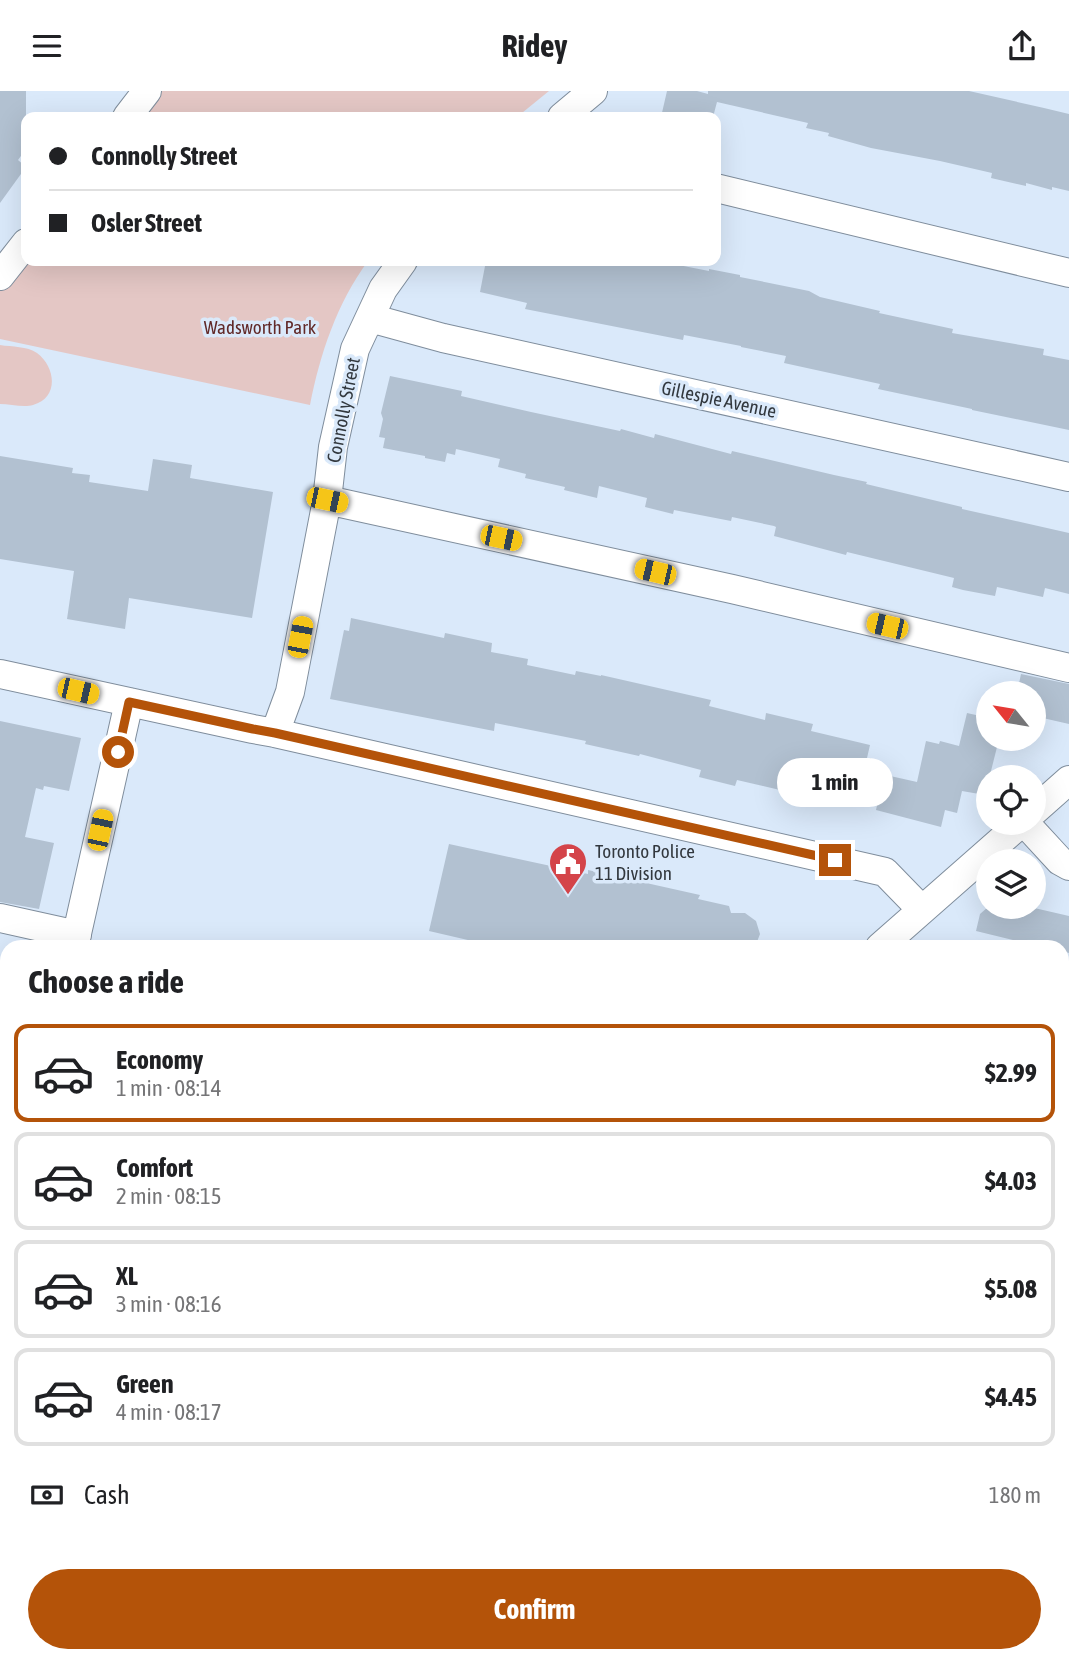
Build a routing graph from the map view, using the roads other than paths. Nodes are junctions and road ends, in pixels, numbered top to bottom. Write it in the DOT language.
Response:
graph roads {
  1 [pos="148,91"];
  2 [pos="593,91"];
  3 [pos="131,112"];
  4 [pos="568,112"];
  5 [pos="721,189"];
  6 [pos="21,249"];
  7 [pos="399,266"];
  8 [pos="1069,273"];
  9 [pos="0,276"];
  10 [pos="370,318"];
  11 [pos="1069,477"];
  12 [pos="327,500"];
  13 [pos="1069,668"];
  14 [pos="0,674"];
  15 [pos="129,702"];
  16 [pos="275,733"];
  17 [pos="1069,780"];
  18 [pos="1046,800"];
  19 [pos="1009,835"];
  20 [pos="1034,835"];
  21 [pos="1069,866"];
  22 [pos="921,909"];
  23 [pos="0,919"];
  24 [pos="72,940"];
  25 [pos="75,940"];
  26 [pos="888,940"];
  1 -- 3 [label="street"];
  2 -- 4 [label="street"];
  5 -- 8 [label="street"];
  6 -- 9 [label="street"];
  7 -- 10 [label="street, Connolly Street"];
  10 -- 11 [label="street, Gillespie Avenue"];
  10 -- 12 [label="street, Connolly Street"];
  12 -- 13 [label="street"];
  12 -- 16 [label="street, Connolly Street"];
  14 -- 15 [label="street"];
  15 -- 16 [label="street"];
  15 -- 25 [label="street"];
  16 -- 22 [label="street"];
  17 -- 18 [label="street"];
  19 -- 22 [label="street"];
  20 -- 21 [label="street"];
  22 -- 26 [label="street"];
  23 -- 24 [label="street"];
}
